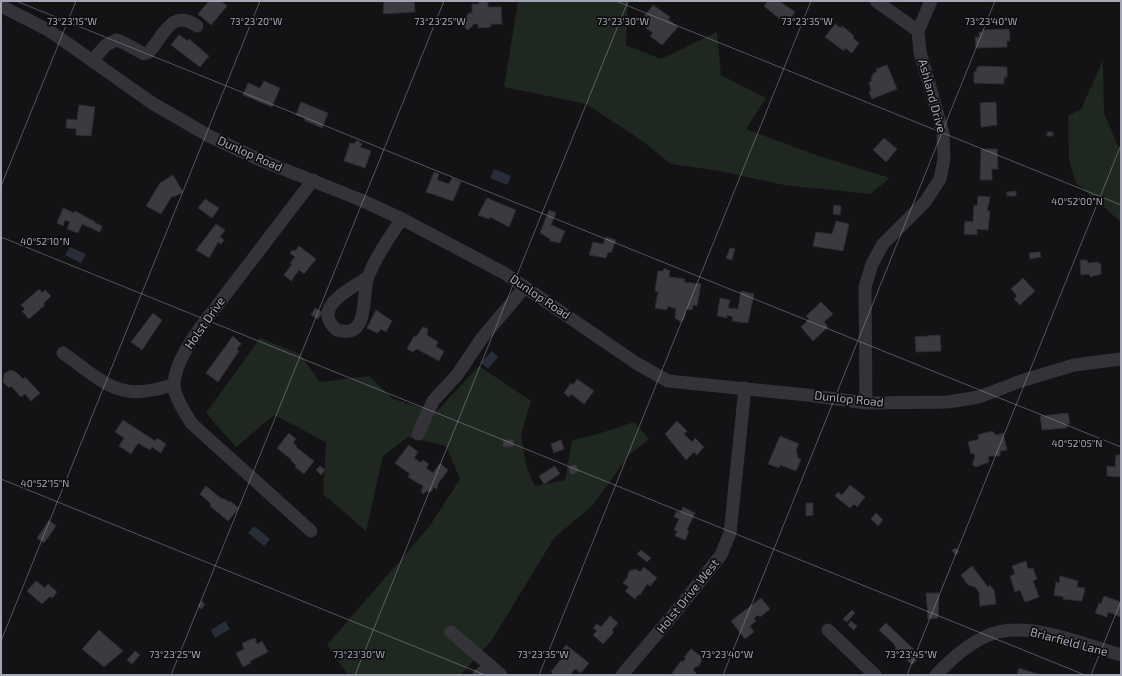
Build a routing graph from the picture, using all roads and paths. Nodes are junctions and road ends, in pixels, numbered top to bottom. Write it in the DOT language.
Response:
graph roads {
  1 [pos="876,1"];
  2 [pos="931,1"];
  3 [pos="1,6"];
  4 [pos="197,26"];
  5 [pos="918,31"];
  6 [pos="92,61"];
  7 [pos="313,180"];
  8 [pos="402,218"];
  9 [pos="367,278"];
  10 [pos="525,287"];
  11 [pos="63,353"];
  12 [pos="1121,359"];
  13 [pos="174,384"];
  14 [pos="745,388"];
  15 [pos="866,403"];
  16 [pos="418,434"];
  17 [pos="311,531"];
  18 [pos="828,630"];
  19 [pos="451,632"];
  20 [pos="1121,655"];
  21 [pos="491,666"];
  22 [pos="479,675"];
  23 [pos="501,675"];
  24 [pos="622,675"];
  25 [pos="875,675"];
  26 [pos="936,675"];
  1 -- 5 [label="street"];
  2 -- 5 [label="street"];
  3 -- 6 [label="street, Dunlop Road"];
  4 -- 6 [label="street"];
  5 -- 15 [label="street, Ashland Drive"];
  6 -- 7 [label="street, Dunlop Road"];
  7 -- 8 [label="street, Dunlop Road"];
  7 -- 13 [label="street, Holst Drive"];
  8 -- 9 [label="street"];
  8 -- 10 [label="street, Dunlop Road"];
  10 -- 14 [label="street, Dunlop Road"];
  10 -- 16 [label="street"];
  11 -- 13 [label="street"];
  12 -- 15 [label="street, Dunlop Road"];
  13 -- 17 [label="street"];
  14 -- 15 [label="street, Dunlop Road"];
  14 -- 24 [label="street, Holst Drive West"];
  18 -- 25 [label="street"];
  19 -- 21 [label="street"];
  20 -- 26 [label="street, Briarfield Lane"];
  21 -- 22 [label="street"];
  21 -- 23 [label="street"];
}
